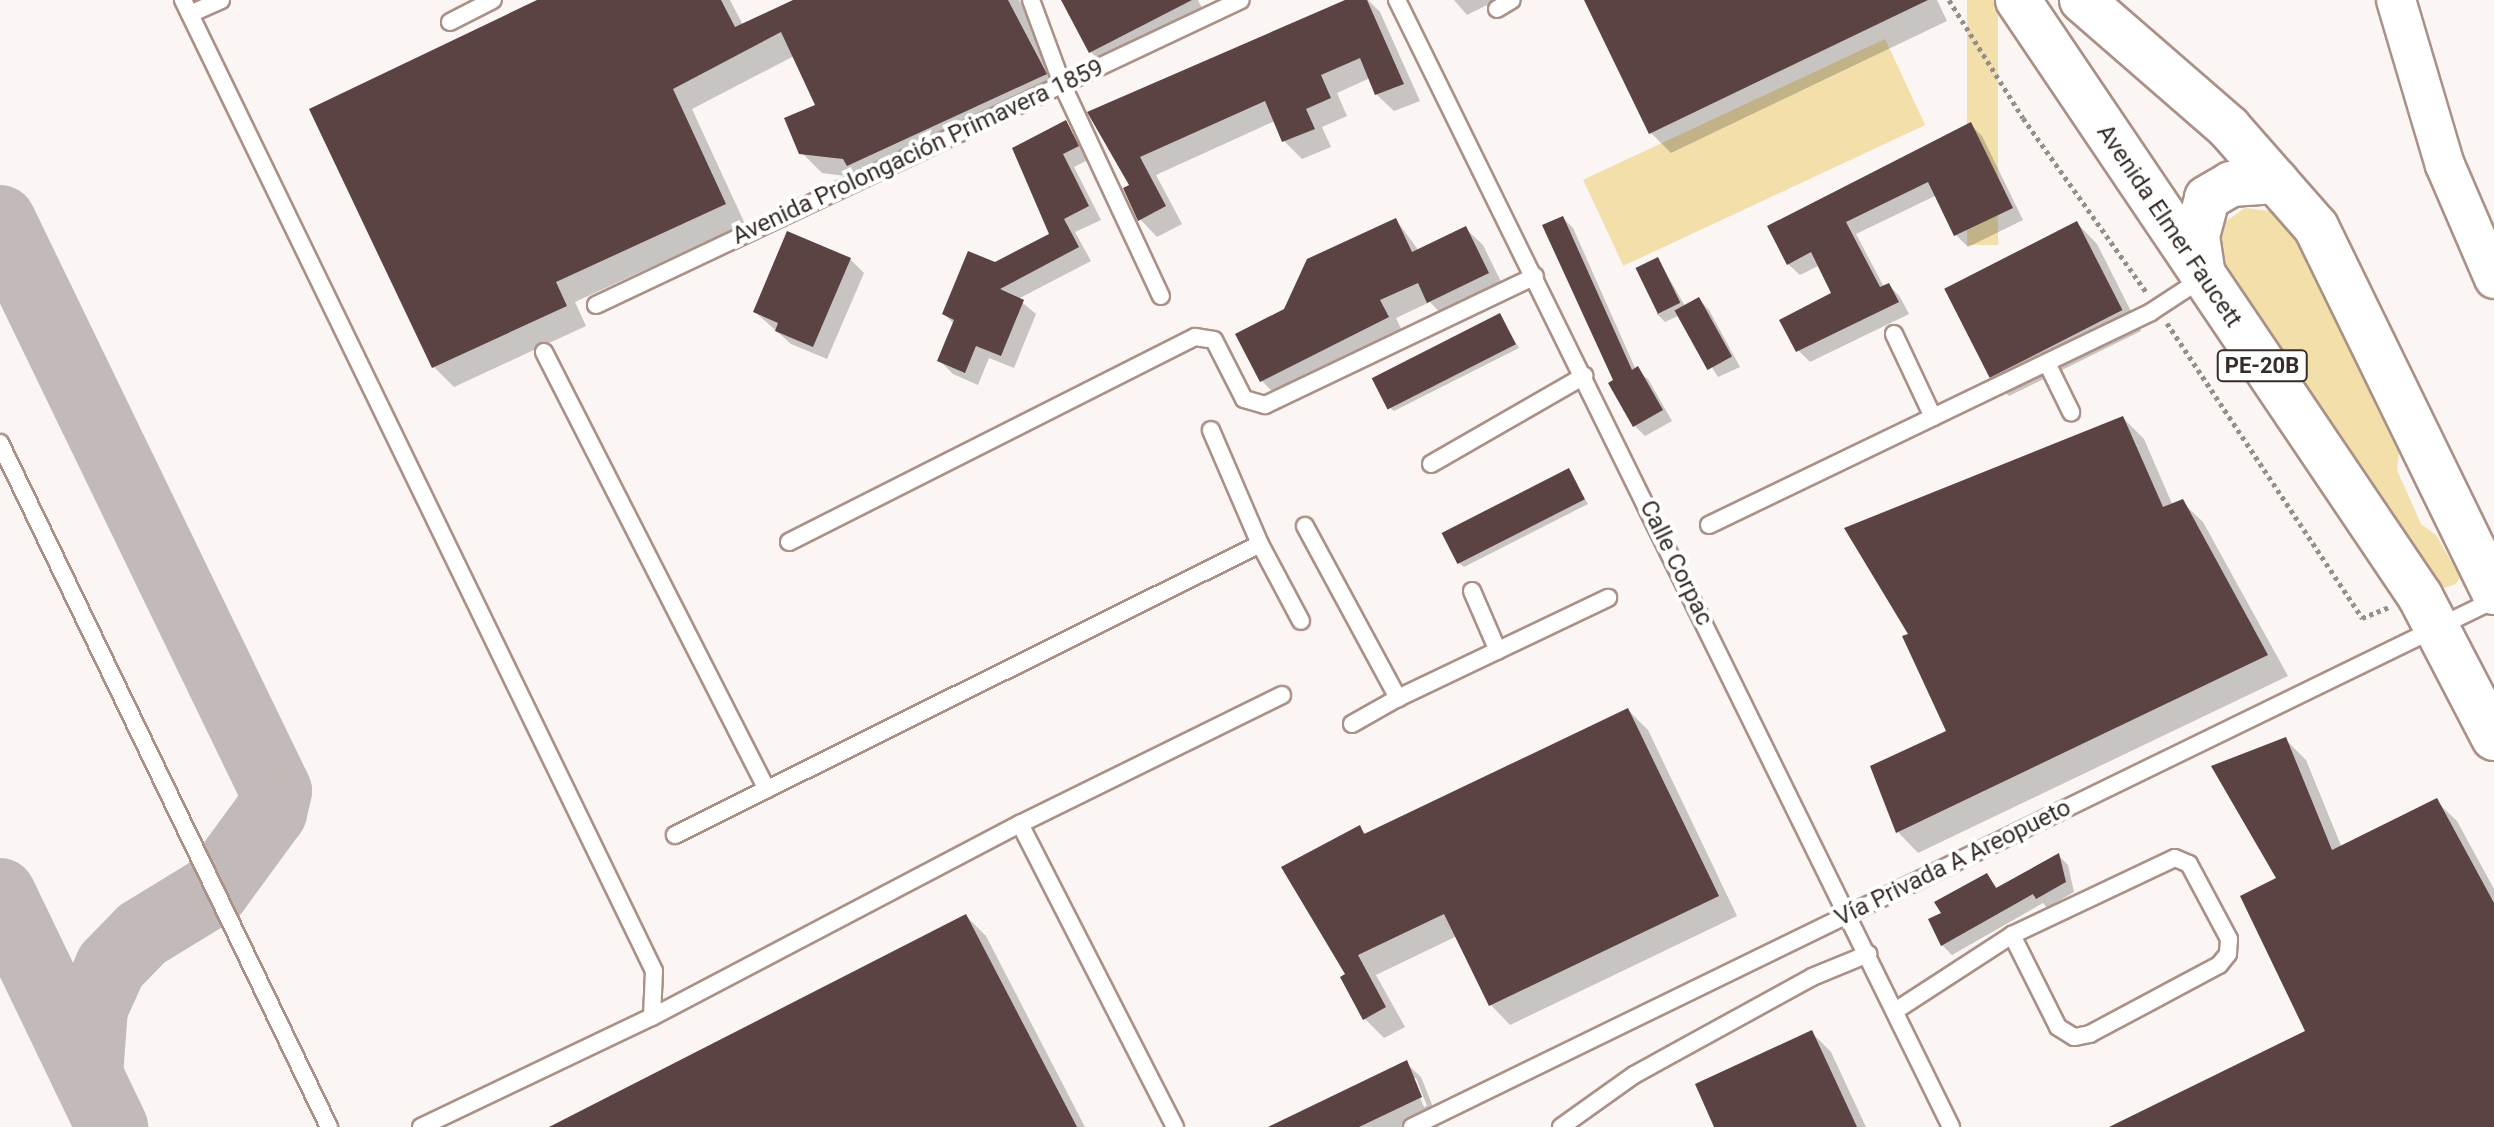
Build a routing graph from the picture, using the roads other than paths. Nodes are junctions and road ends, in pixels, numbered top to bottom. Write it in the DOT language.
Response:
graph roads {
  1 [pos="221,0"];
  2 [pos="493,0"];
  3 [pos="1031,0"];
  4 [pos="1241,0"];
  5 [pos="1397,0"];
  6 [pos="1512,0"];
  7 [pos="2018,0"];
  8 [pos="2082,0"];
  9 [pos="2396,0"];
  10 [pos="187,7"];
  11 [pos="1497,9"];
  12 [pos="450,22"];
  13 [pos="1062,84"];
  14 [pos="2276,181"];
  15 [pos="1535,276"];
  16 [pos="2203,278"];
  17 [pos="2494,279"];
  18 [pos="1161,296"];
  19 [pos="596,305"];
  20 [pos="1894,334"];
  21 [pos="544,352"];
  22 [pos="2047,363"];
  23 [pos="1584,376"];
  24 [pos="2071,412"];
  25 [pos="1933,417"];
  26 [pos="1211,430"];
  27 [pos="0,443"];
  28 [pos="1431,464"];
  29 [pos="1709,525"];
  30 [pos="1305,526"];
  31 [pos="789,542"];
  32 [pos="1260,544"];
  33 [pos="1472,591"];
  34 [pos="2494,592"];
  35 [pos="1608,598"];
  36 [pos="2494,600"];
  37 [pos="1301,621"];
  38 [pos="2439,627"];
  39 [pos="1498,651"];
  40 [pos="1282,695"];
  41 [pos="1398,698"];
  42 [pos="1352,724"];
  43 [pos="2494,738"];
  44 [pos="767,789"];
  45 [pos="1020,824"];
  46 [pos="675,835"];
  47 [pos="1849,914"];
  48 [pos="2012,935"];
  49 [pos="1868,954"];
  50 [pos="1895,1011"];
  51 [pos="652,1017"];
  52 [pos="329,1127"];
  53 [pos="421,1127"];
  54 [pos="1175,1127"];
  55 [pos="1412,1127"];
  56 [pos="1561,1127"];
  57 [pos="1951,1127"];
  1 -- 10 [label="lane"];
  2 -- 12 [label="lane"];
  3 -- 13 [label="lane"];
  4 -- 13 [label="lane, Avenida Prolongación Primavera 1859"];
  5 -- 15 [label="lane, Calle Corpac"];
  6 -- 11 [label="lane"];
  7 -- 16 [label="highway, Avenida Elmer Faucett / PE-20B"];
  8 -- 14 [label="highway"];
  9 -- 17 [label="street"];
  10 -- 51 [label="lane"];
  13 -- 18 [label="lane"];
  13 -- 19 [label="lane, Avenida Prolongación Primavera 1859"];
  14 -- 16 [label="highway"];
  14 -- 34 [label="highway"];
  15 -- 23 [label="lane, Calle Corpac"];
  15 -- 31 [label="lane"];
  16 -- 22 [label="lane"];
  16 -- 38 [label="highway, Avenida Elmer Faucett / PE-20B"];
  20 -- 25 [label="lane"];
  21 -- 44 [label="lane"];
  22 -- 24 [label="lane"];
  22 -- 25 [label="lane"];
  23 -- 28 [label="lane"];
  23 -- 47 [label="lane, Calle Corpac"];
  25 -- 29 [label="lane"];
  26 -- 32 [label="lane"];
  27 -- 52 [label="lane"];
  30 -- 41 [label="lane"];
  32 -- 37 [label="lane"];
  32 -- 44 [label="lane"];
  33 -- 39 [label="lane"];
  35 -- 39 [label="lane"];
  36 -- 38 [label="lane, Vía Privada A Areopueto"];
  38 -- 43 [label="highway, Avenida Elmer Faucett / PE-20B"];
  38 -- 47 [label="lane, Vía Privada A Areopueto"];
  39 -- 41 [label="lane"];
  40 -- 45 [label="lane"];
  41 -- 42 [label="lane"];
  44 -- 46 [label="lane"];
  45 -- 51 [label="lane"];
  45 -- 54 [label="lane"];
  47 -- 49 [label="lane, Calle Corpac"];
  47 -- 55 [label="lane, Vía Privada A Areopueto"];
  48 -- 48 [label="lane"];
  48 -- 50 [label="lane"];
  49 -- 50 [label="lane, Calle Corpac"];
  49 -- 56 [label="lane"];
  50 -- 57 [label="lane, Calle Corpac"];
  51 -- 53 [label="lane"];
}
